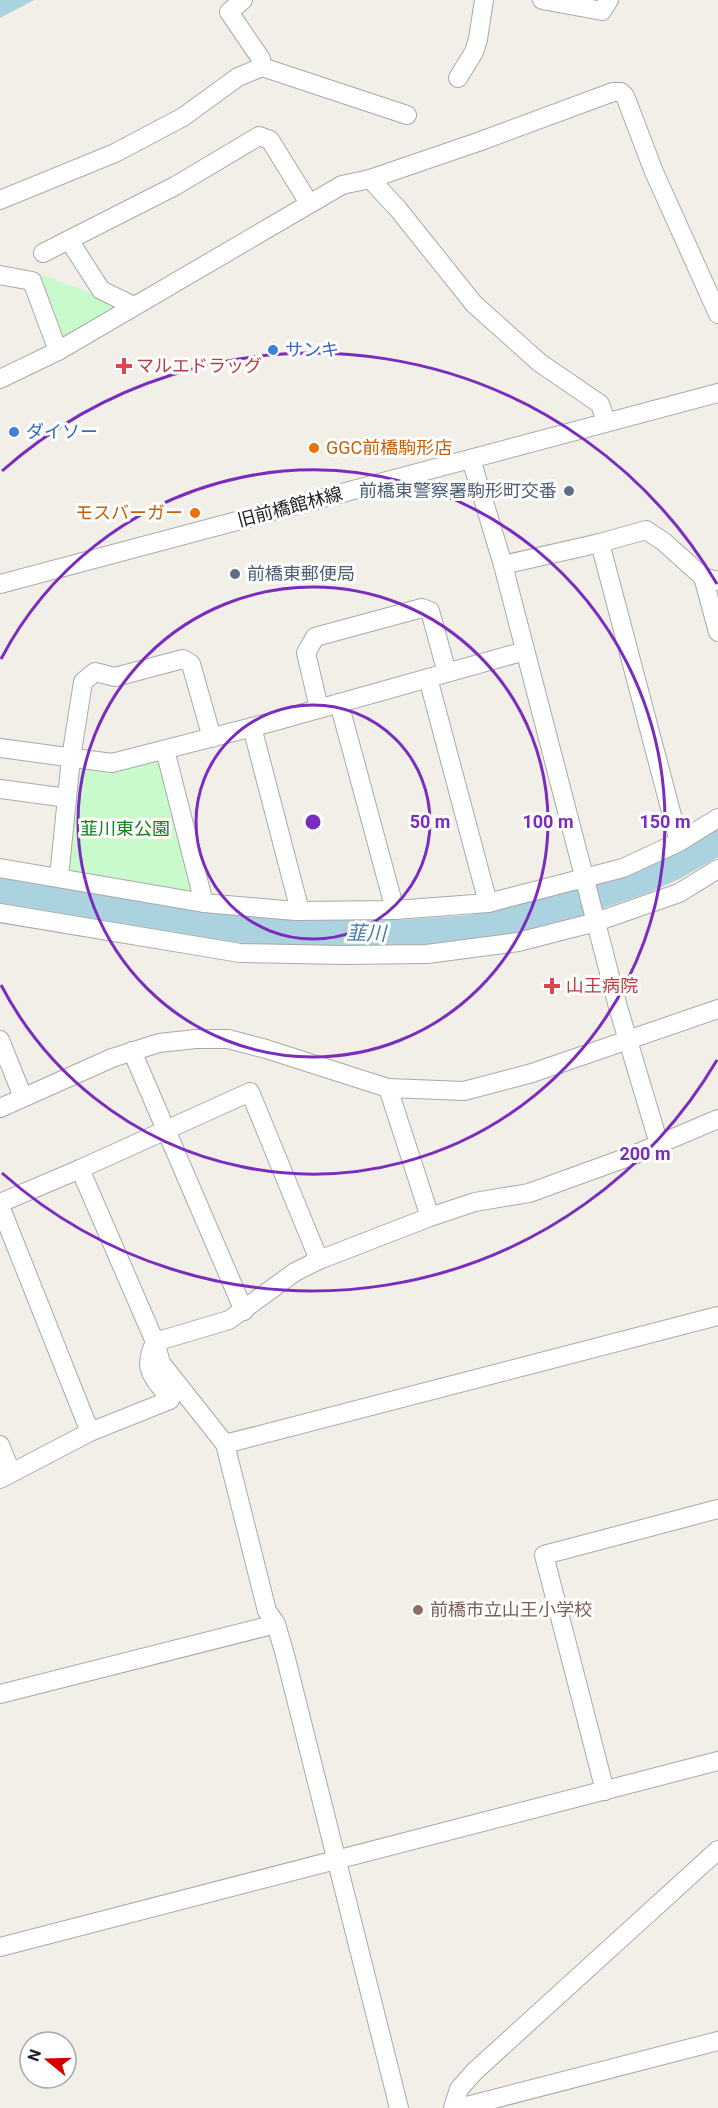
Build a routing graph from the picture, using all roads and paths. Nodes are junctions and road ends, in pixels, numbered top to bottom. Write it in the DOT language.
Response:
graph roads {
  1 [pos="243,0"];
  2 [pos="484,0"];
  3 [pos="542,0"];
  4 [pos="609,0"];
  5 [pos="262,67"];
  6 [pos="458,78"];
  7 [pos="407,115"];
  8 [pos="370,179"];
  9 [pos="0,200"];
  10 [pos="309,203"];
  11 [pos="69,240"];
  12 [pos="43,253"];
  13 [pos="0,275"];
  14 [pos="134,306"];
  15 [pos="718,314"];
  16 [pos="58,351"];
  17 [pos="0,379"];
  18 [pos="718,393"];
  19 [pos="606,421"];
  20 [pos="471,459"];
  21 [pos="600,543"];
  22 [pos="503,565"];
  23 [pos="711,579"];
  24 [pos="0,584"];
  25 [pos="718,632"];
  26 [pos="525,651"];
  27 [pos="447,673"];
  28 [pos="428,678"];
  29 [pos="339,703"];
  30 [pos="319,708"];
  31 [pos="252,727"];
  32 [pos="212,738"];
  33 [pos="0,748"];
  34 [pos="165,750"];
  35 [pos="71,758"];
  36 [pos="0,789"];
  37 [pos="67,798"];
  38 [pos="718,818"];
  39 [pos="679,842"];
  40 [pos="0,868"];
  41 [pos="718,869"];
  42 [pos="59,877"];
  43 [pos="585,880"];
  44 [pos="204,903"];
  45 [pos="488,903"];
  46 [pos="395,910"];
  47 [pos="300,911"];
  48 [pos="0,913"];
  49 [pos="595,918"];
  50 [pos="718,1009"];
  51 [pos="0,1040"];
  52 [pos="629,1040"];
  53 [pos="132,1051"];
  54 [pos="388,1088"];
  55 [pos="22,1097"];
  56 [pos="0,1108"];
  57 [pos="718,1119"];
  58 [pos="165,1130"];
  59 [pos="659,1144"];
  60 [pos="80,1169"];
  61 [pos="0,1205"];
  62 [pos="430,1217"];
  63 [pos="319,1260"];
  64 [pos="243,1311"];
  65 [pos="718,1316"];
  66 [pos="155,1342"];
  67 [pos="90,1432"];
  68 [pos="225,1444"];
  69 [pos="0,1445"];
  70 [pos="6,1476"];
  71 [pos="718,1509"];
  72 [pos="276,1624"];
  73 [pos="0,1694"];
  74 [pos="718,1761"];
  75 [pos="605,1791"];
  76 [pos="718,1850"];
  77 [pos="336,1860"];
  78 [pos="0,1947"];
  79 [pos="718,2041"];
  80 [pos="399,2108"];
  81 [pos="453,2108"];
  82 [pos="459,2108"];
  1 -- 5 [label="street"];
  2 -- 6 [label="street"];
  3 -- 4 [label="street"];
  5 -- 7 [label="street"];
  5 -- 9 [label="street"];
  8 -- 10 [label="street"];
  8 -- 15 [label="street"];
  8 -- 19 [label="street"];
  10 -- 11 [label="street"];
  10 -- 14 [label="street"];
  11 -- 12 [label="street"];
  11 -- 14 [label="street"];
  13 -- 16 [label="street"];
  14 -- 16 [label="street"];
  16 -- 17 [label="street"];
  18 -- 19 [label="street, 旧前橋館林線"];
  19 -- 20 [label="street, 旧前橋館林線"];
  20 -- 22 [label="street"];
  20 -- 24 [label="street, 旧前橋館林線"];
  21 -- 22 [label="street"];
  21 -- 23 [label="street"];
  21 -- 39 [label="street"];
  22 -- 26 [label="street"];
  23 -- 25 [label="street"];
  26 -- 27 [label="street"];
  26 -- 43 [label="street"];
  27 -- 28 [label="street"];
  27 -- 30 [label="street"];
  28 -- 29 [label="street"];
  28 -- 45 [label="street"];
  29 -- 30 [label="street"];
  29 -- 46 [label="street"];
  30 -- 31 [label="street"];
  31 -- 32 [label="street"];
  31 -- 47 [label="street"];
  32 -- 34 [label="street"];
  32 -- 35 [label="street"];
  33 -- 35 [label="street"];
  34 -- 35 [label="street"];
  34 -- 44 [label="street"];
  35 -- 37 [label="street"];
  36 -- 37 [label="street"];
  37 -- 42 [label="street"];
  38 -- 39 [label="street"];
  39 -- 43 [label="street"];
  40 -- 42 [label="street"];
  41 -- 49 [label="street"];
  42 -- 44 [label="street"];
  43 -- 45 [label="street"];
  43 -- 49 [label="street"];
  44 -- 47 [label="street"];
  45 -- 46 [label="street"];
  46 -- 47 [label="street"];
  48 -- 49 [label="street"];
  49 -- 52 [label="street"];
  50 -- 52 [label="street"];
  51 -- 55 [label="street"];
  52 -- 54 [label="street"];
  52 -- 59 [label="street"];
  53 -- 54 [label="street"];
  53 -- 55 [label="street"];
  53 -- 58 [label="street"];
  54 -- 62 [label="street"];
  55 -- 56 [label="street"];
  57 -- 59 [label="street"];
  58 -- 60 [label="street"];
  58 -- 63 [label="street"];
  58 -- 64 [label="street"];
  59 -- 62 [label="street"];
  60 -- 61 [label="street"];
  60 -- 66 [label="street"];
  61 -- 67 [label="street"];
  62 -- 63 [label="street"];
  63 -- 64 [label="street"];
  64 -- 66 [label="street"];
  65 -- 68 [label="street"];
  66 -- 67 [label="street"];
  66 -- 68 [label="street"];
  67 -- 70 [label="street"];
  68 -- 72 [label="street"];
  69 -- 70 [label="street"];
  71 -- 75 [label="street"];
  72 -- 73 [label="street"];
  72 -- 77 [label="street"];
  74 -- 75 [label="street"];
  75 -- 77 [label="street"];
  76 -- 81 [label="street"];
  77 -- 78 [label="street"];
  77 -- 80 [label="street"];
  79 -- 82 [label="street"];
}
